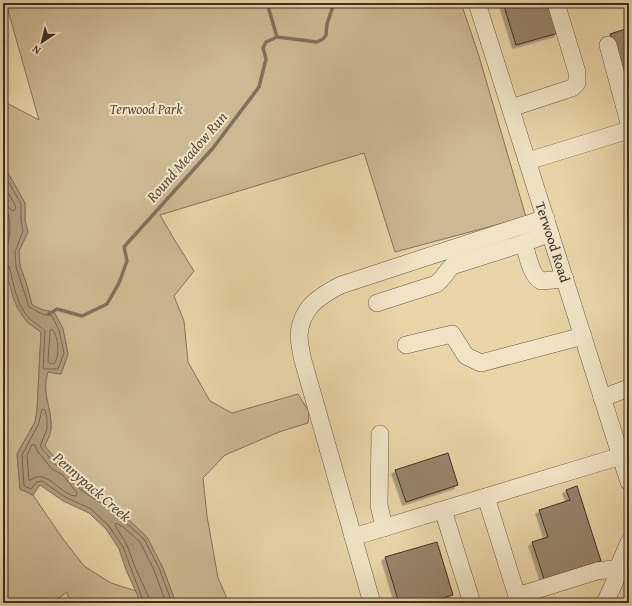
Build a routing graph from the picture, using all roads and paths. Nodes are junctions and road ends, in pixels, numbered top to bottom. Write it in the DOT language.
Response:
graph roads {
  1 [pos="477,3"];
  2 [pos="556,3"];
  3 [pos="608,45"];
  4 [pos="511,108"];
  5 [pos="629,123"];
  6 [pos="629,130"];
  7 [pos="528,161"];
  8 [pos="548,226"];
  9 [pos="524,244"];
  10 [pos="565,279"];
  11 [pos="377,304"];
  12 [pos="583,336"];
  13 [pos="406,345"];
  14 [pos="629,388"];
  15 [pos="602,398"];
  16 [pos="380,434"];
  17 [pos="621,456"];
  18 [pos="629,482"];
  19 [pos="486,497"];
  20 [pos="443,510"];
  21 [pos="384,528"];
  22 [pos="353,537"];
  23 [pos="629,542"];
  24 [pos="623,568"];
  25 [pos="605,602"];
  26 [pos="372,603"];
  27 [pos="472,603"];
  1 -- 4 [label="street, Terwood Road"];
  2 -- 4 [label="street"];
  3 -- 5 [label="street"];
  4 -- 7 [label="street, Terwood Road"];
  6 -- 7 [label="street"];
  7 -- 8 [label="street, Terwood Road"];
  8 -- 9 [label="street"];
  8 -- 10 [label="street, Terwood Road"];
  8 -- 22 [label="street"];
  9 -- 10 [label="street"];
  9 -- 11 [label="street"];
  10 -- 12 [label="street, Terwood Road"];
  12 -- 13 [label="street"];
  12 -- 15 [label="street, Terwood Road"];
  14 -- 15 [label="street"];
  15 -- 17 [label="street, Terwood Road"];
  16 -- 21 [label="street"];
  17 -- 18 [label="street, Terwood Road"];
  17 -- 19 [label="street"];
  19 -- 20 [label="street"];
  19 -- 24 [label="street"];
  20 -- 21 [label="street"];
  20 -- 27 [label="street"];
  21 -- 22 [label="street"];
  22 -- 26 [label="street"];
  23 -- 24 [label="street"];
  24 -- 25 [label="street"];
}
